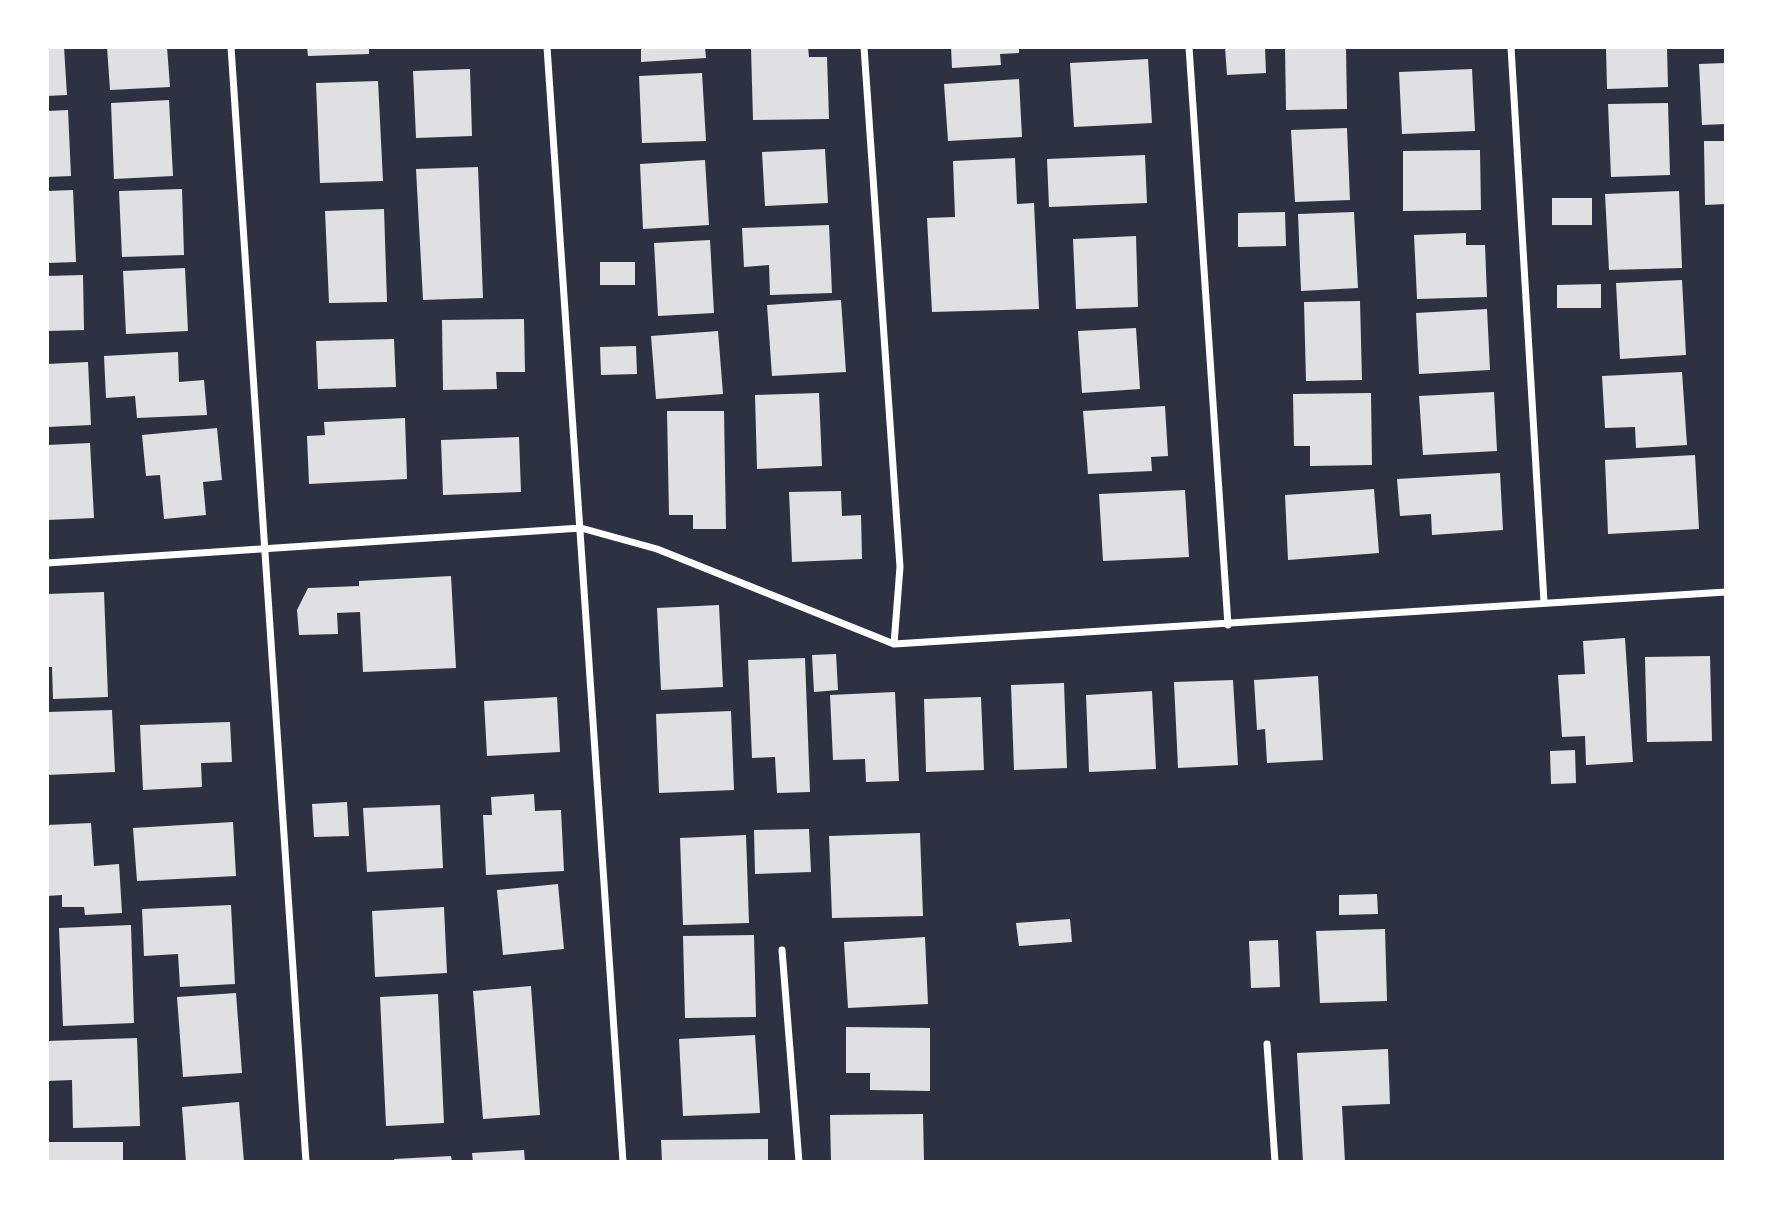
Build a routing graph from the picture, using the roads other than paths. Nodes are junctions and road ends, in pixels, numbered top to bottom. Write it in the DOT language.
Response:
graph roads {
  1 [pos="231,47"];
  2 [pos="547,47"];
  3 [pos="864,47"];
  4 [pos="1189,47"];
  5 [pos="1511,47"];
  6 [pos="581,528"];
  7 [pos="265,551"];
  8 [pos="47,563"];
  9 [pos="1726,592"];
  10 [pos="1544,602"];
  11 [pos="1228,625"];
  12 [pos="894,644"];
  13 [pos="782,950"];
  14 [pos="1267,1044"];
  15 [pos="306,1162"];
  16 [pos="622,1162"];
  17 [pos="799,1162"];
  18 [pos="1275,1162"];
  1 -- 7 [label="street"];
  2 -- 6 [label="street"];
  3 -- 12 [label="street"];
  4 -- 11 [label="street"];
  5 -- 10 [label="street"];
  6 -- 7 [label="street"];
  6 -- 12 [label="street"];
  6 -- 16 [label="street"];
  7 -- 8 [label="street"];
  7 -- 15 [label="street"];
  9 -- 10 [label="street"];
  10 -- 11 [label="street"];
  11 -- 12 [label="street"];
  13 -- 17 [label="street"];
  14 -- 18 [label="street"];
}
